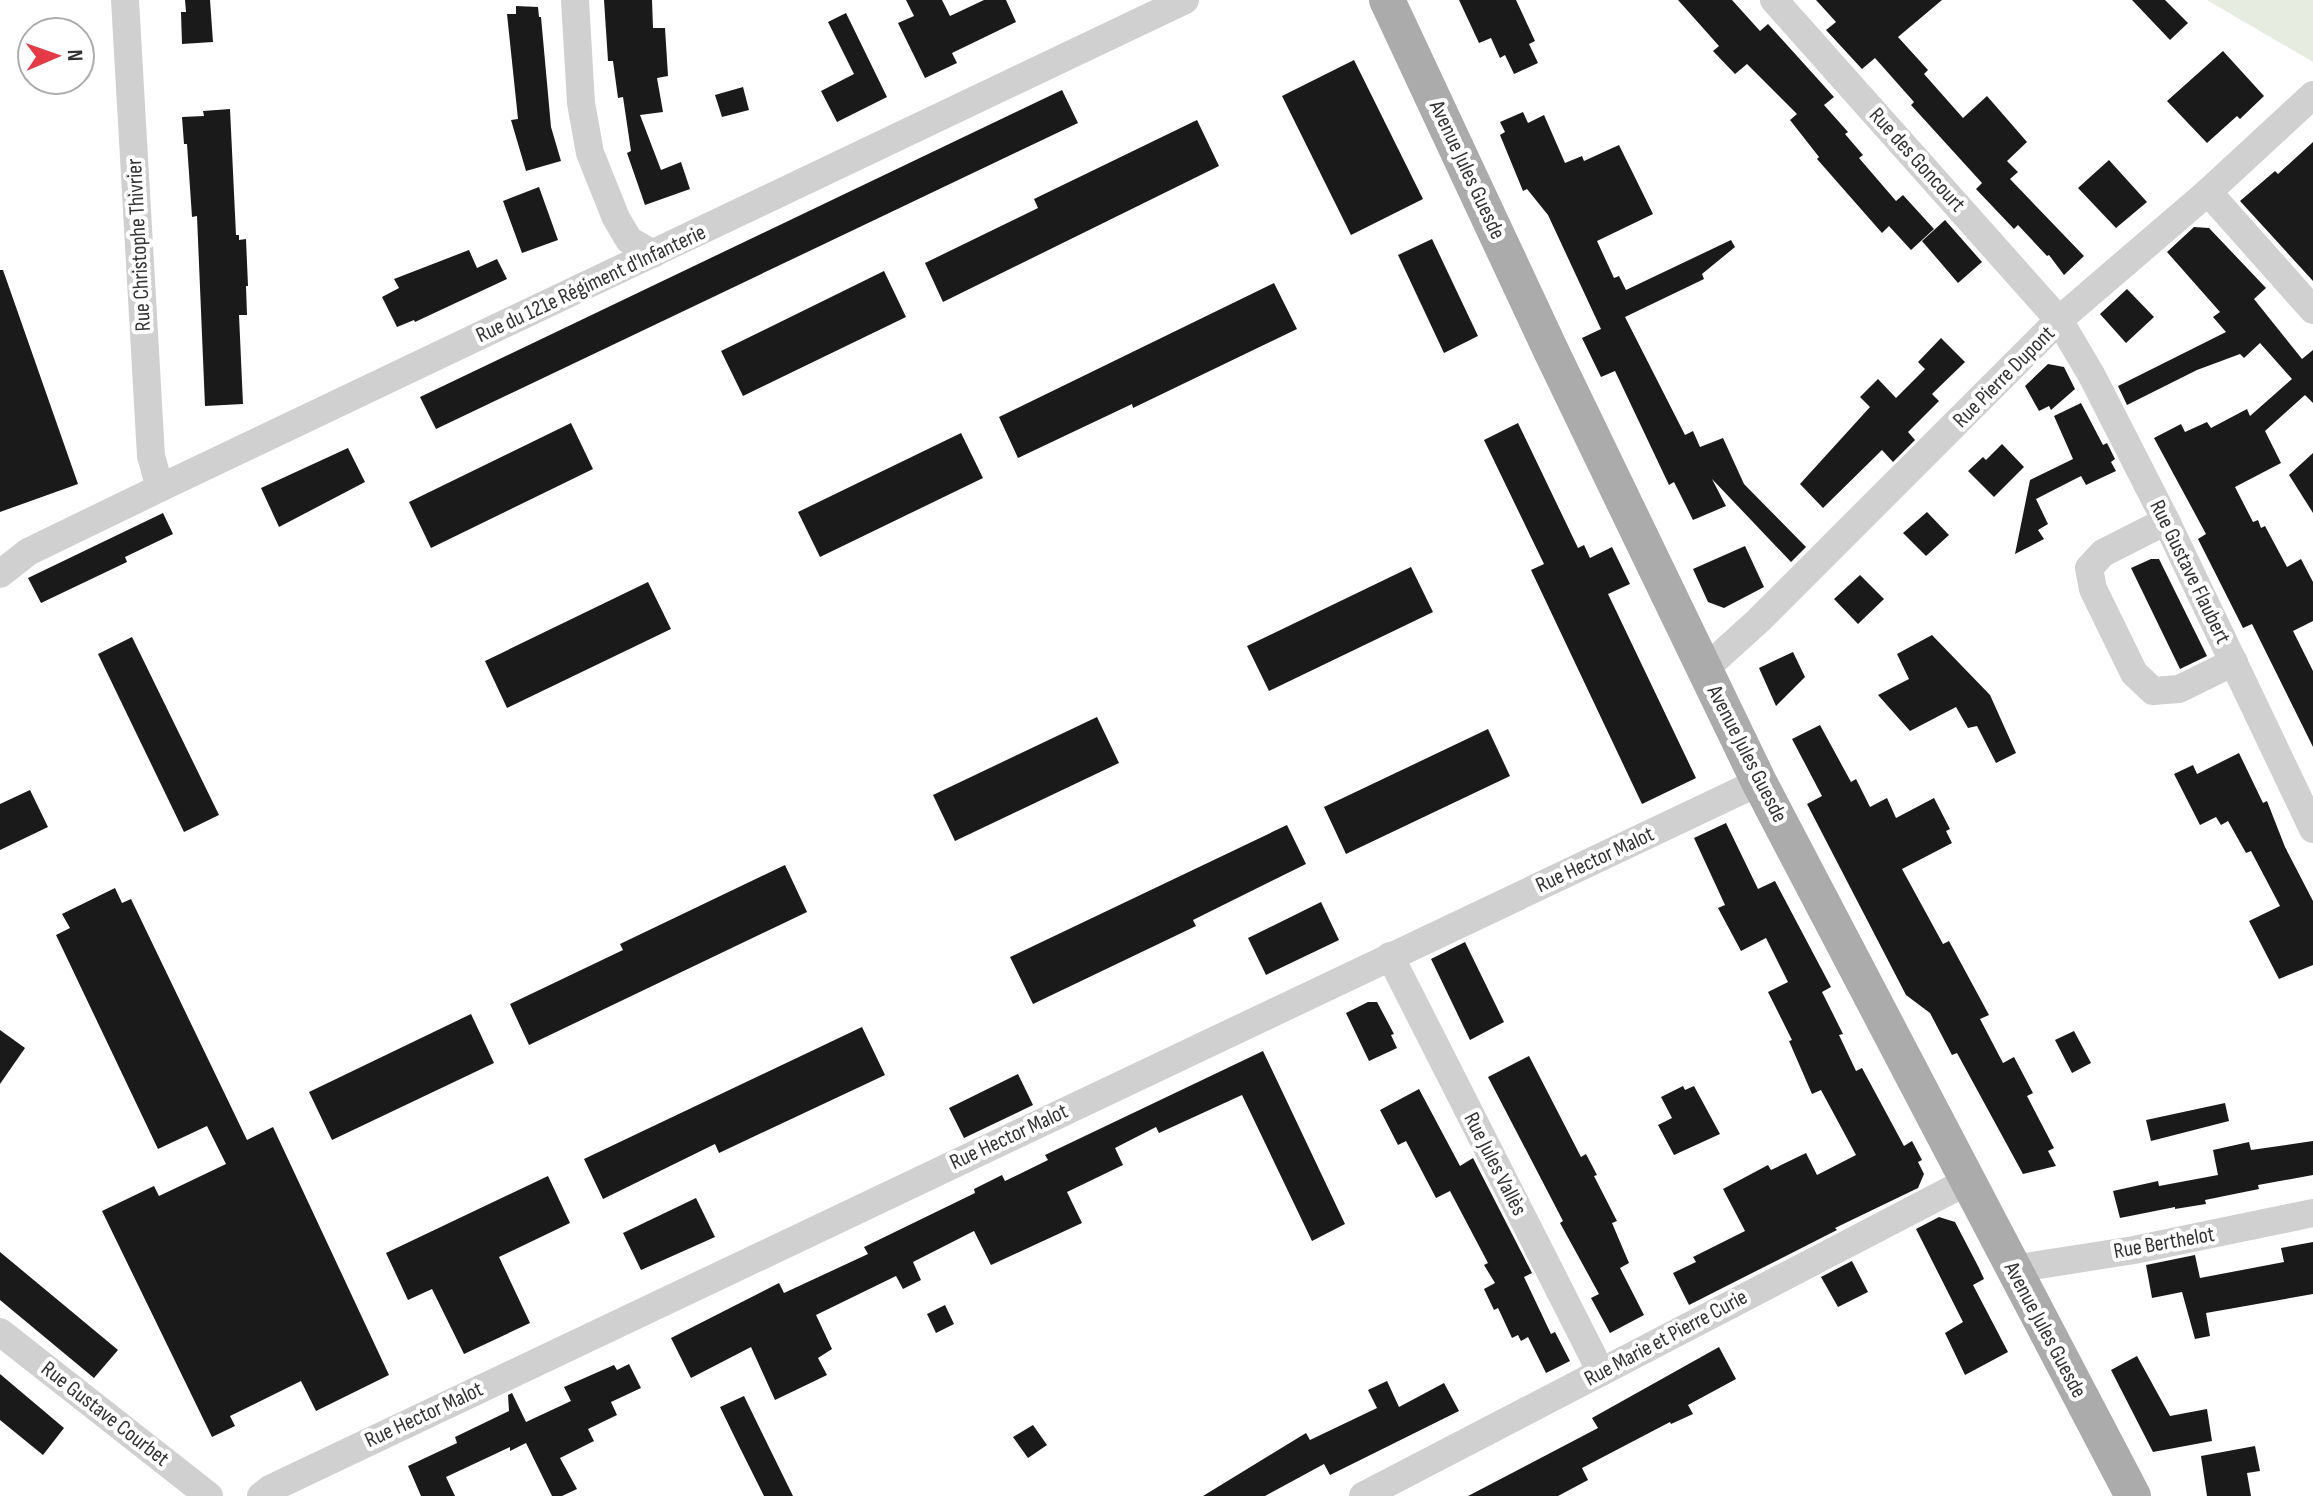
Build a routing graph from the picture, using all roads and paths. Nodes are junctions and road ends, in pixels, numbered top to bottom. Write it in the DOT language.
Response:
graph roads {
  1 [pos="125,0"];
  2 [pos="575,0"];
  3 [pos="1185,0"];
  4 [pos="1387,0"];
  5 [pos="1774,0"];
  6 [pos="2313,95"];
  7 [pos="2208,192"];
  8 [pos="653,254"];
  9 [pos="2313,310"];
  10 [pos="2059,320"];
  11 [pos="160,488"];
  12 [pos="2166,521"];
  13 [pos="0,574"];
  14 [pos="2234,662"];
  15 [pos="1705,669"];
  16 [pos="1759,782"];
  17 [pos="2313,829"];
  18 [pos="1390,956"];
  19 [pos="1968,1181"];
  20 [pos="2313,1213"];
  21 [pos="2013,1269"];
  22 [pos="0,1332"];
  23 [pos="1601,1372"];
  24 [pos="209,1496"];
  25 [pos="261,1496"];
  26 [pos="1363,1496"];
  27 [pos="2133,1496"];
  1 -- 11 [label="street, Rue Christophe Thivrier"];
  2 -- 8 [label="street"];
  3 -- 8 [label="street, Rue du 121e Régiment d'Infanterie"];
  4 -- 15 [label="main road, Avenue Jules Guesde"];
  5 -- 10 [label="street, Rue des Goncourt"];
  6 -- 7 [label="street, Rue Pierre Dupont"];
  7 -- 9 [label="street"];
  7 -- 10 [label="street, Rue Pierre Dupont"];
  8 -- 11 [label="street, Rue du 121e Régiment d'Infanterie"];
  10 -- 12 [label="street, Rue Gustave Flaubert"];
  10 -- 15 [label="street, Rue Pierre Dupont"];
  11 -- 13 [label="street, Rue du 121e Régiment d'Infanterie"];
  12 -- 14 [label="street, Rue Gustave Flaubert"];
  12 -- 14 [label="street"];
  14 -- 17 [label="street, Rue Gustave Flaubert"];
  15 -- 16 [label="main road, Avenue Jules Guesde"];
  16 -- 18 [label="street, Rue Hector Malot"];
  16 -- 19 [label="main road, Avenue Jules Guesde"];
  18 -- 23 [label="street, Rue Jules Vallès"];
  18 -- 25 [label="street, Rue Hector Malot"];
  19 -- 21 [label="main road, Avenue Jules Guesde"];
  19 -- 23 [label="street, Rue Marie et Pierre Curie"];
  20 -- 21 [label="street, Rue Berthelot"];
  21 -- 27 [label="main road, Avenue Jules Guesde"];
  22 -- 24 [label="street, Rue Gustave Courbet"];
  23 -- 26 [label="street, Rue Marie et Pierre Curie"];
}
